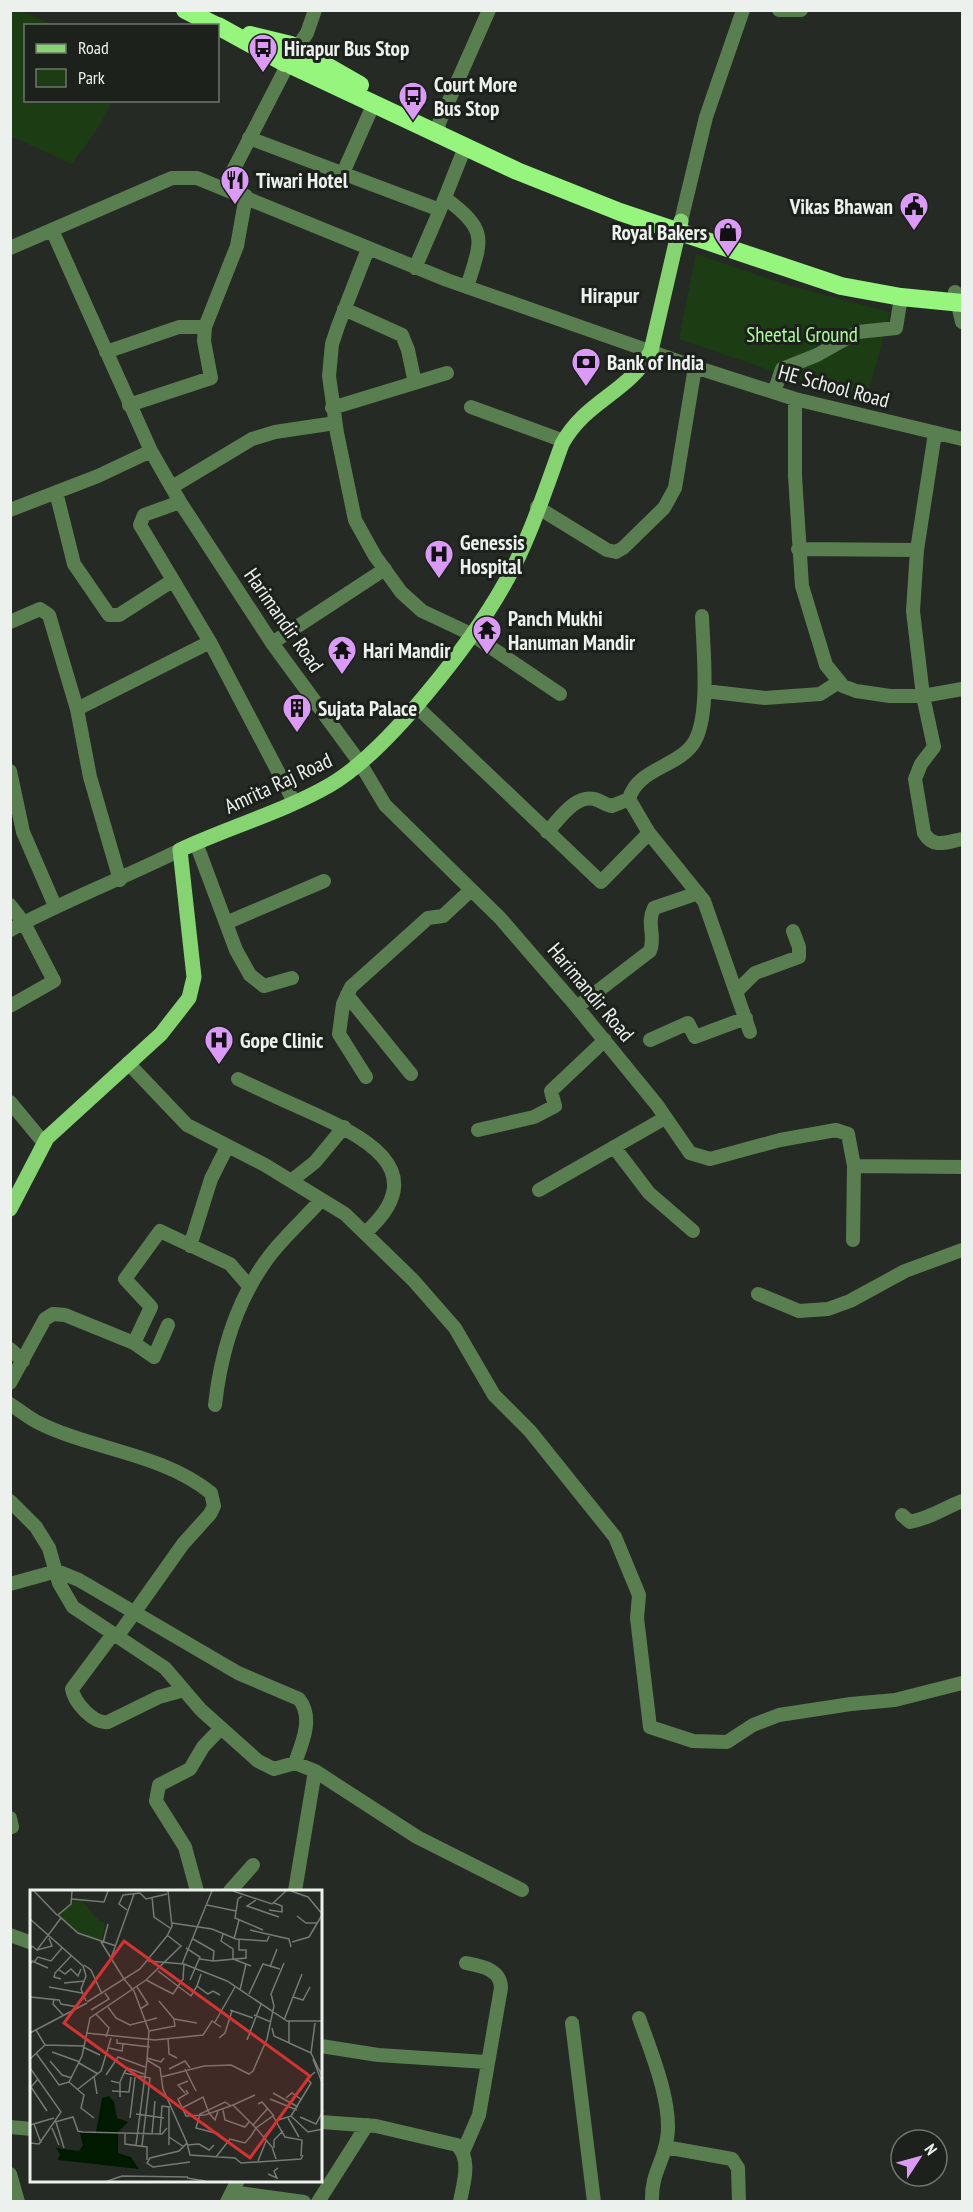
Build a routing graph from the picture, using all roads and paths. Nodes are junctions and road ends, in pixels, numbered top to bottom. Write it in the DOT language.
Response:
graph roads {
  1 [pos="185,10"];
  2 [pos="315,10"];
  3 [pos="489,10"];
  4 [pos="743,10"];
  5 [pos="778,10"];
  6 [pos="801,10"];
  7 [pos="216,22"];
  8 [pos="292,56"];
  9 [pos="374,104"];
  10 [pos="438,129"];
  11 [pos="249,138"];
  12 [pos="465,147"];
  13 [pos="343,173"];
  14 [pos="224,188"];
  15 [pos="246,196"];
  16 [pos="443,204"];
  17 [pos="680,226"];
  18 [pos="52,230"];
  19 [pos="10,248"];
  20 [pos="369,249"];
  21 [pos="415,268"];
  22 [pos="467,287"];
  23 [pos="901,297"];
  24 [pos="959,298"];
  25 [pos="344,309"];
  26 [pos="963,322"];
  27 [pos="205,327"];
  28 [pos="651,351"];
  29 [pos="106,352"];
  30 [pos="695,367"];
  31 [pos="447,373"];
  32 [pos="415,383"];
  33 [pos="774,392"];
  34 [pos="795,399"];
  35 [pos="129,405"];
  36 [pos="471,407"];
  37 [pos="332,408"];
  38 [pos="335,423"];
  39 [pos="935,433"];
  40 [pos="963,439"];
  41 [pos="564,441"];
  42 [pos="151,451"];
  43 [pos="172,487"];
  44 [pos="57,492"];
  45 [pos="180,502"];
  46 [pos="537,507"];
  47 [pos="10,510"];
  48 [pos="798,549"];
  49 [pos="917,550"];
  50 [pos="385,569"];
  51 [pos="172,581"];
  52 [pos="702,616"];
  53 [pos="10,622"];
  54 [pos="471,634"];
  55 [pos="210,642"];
  56 [pos="272,643"];
  57 [pos="839,682"];
  58 [pos="963,689"];
  59 [pos="705,691"];
  60 [pos="560,694"];
  61 [pos="923,696"];
  62 [pos="416,706"];
  63 [pos="77,709"];
  64 [pos="360,763"];
  65 [pos="10,771"];
  66 [pos="629,799"];
  67 [pos="294,802"];
  68 [pos="546,832"];
  69 [pos="649,833"];
  70 [pos="963,838"];
  71 [pos="196,843"];
  72 [pos="180,850"];
  73 [pos="120,879"];
  74 [pos="324,881"];
  75 [pos="471,890"];
  76 [pos="698,893"];
  77 [pos="10,905"];
  78 [pos="55,906"];
  79 [pos="24,923"];
  80 [pos="226,923"];
  81 [pos="10,930"];
  82 [pos="794,931"];
  83 [pos="291,978"];
  84 [pos="737,991"];
  85 [pos="347,996"];
  86 [pos="10,1006"];
  87 [pos="577,1007"];
  88 [pos="605,1040"];
  89 [pos="650,1040"];
  90 [pos="128,1063"];
  91 [pos="411,1074"];
  92 [pos="366,1077"];
  93 [pos="238,1079"];
  94 [pos="10,1102"];
  95 [pos="665,1118"];
  96 [pos="344,1127"];
  97 [pos="478,1130"];
  98 [pos="44,1143"];
  99 [pos="227,1147"];
  100 [pos="614,1147"];
  101 [pos="854,1166"];
  102 [pos="963,1167"];
  103 [pos="291,1181"];
  104 [pos="539,1190"];
  105 [pos="321,1200"];
  106 [pos="10,1209"];
  107 [pos="693,1231"];
  108 [pos="365,1233"];
  109 [pos="853,1240"];
  110 [pos="190,1246"];
  111 [pos="963,1250"];
  112 [pos="249,1286"];
  113 [pos="758,1294"];
  114 [pos="168,1325"];
  115 [pos="134,1343"];
  116 [pos="10,1350"];
  117 [pos="23,1360"];
  118 [pos="10,1383"];
  119 [pos="10,1404"];
  120 [pos="215,1405"];
  121 [pos="10,1501"];
  122 [pos="963,1501"];
  123 [pos="902,1515"];
  124 [pos="57,1572"];
  125 [pos="10,1584"];
  126 [pos="136,1612"];
  127 [pos="115,1636"];
  128 [pos="963,1683"];
  129 [pos="184,1690"];
  130 [pos="221,1728"];
  131 [pos="295,1763"];
  132 [pos="315,1772"];
  133 [pos="253,1865"];
  134 [pos="197,1890"];
  135 [pos="231,1890"];
  136 [pos="295,1890"];
  137 [pos="522,1890"];
  138 [pos="10,1935"];
  139 [pos="30,1942"];
  140 [pos="466,1963"];
  141 [pos="639,2018"];
  142 [pos="572,2023"];
  143 [pos="322,2046"];
  144 [pos="486,2062"];
  145 [pos="322,2122"];
  146 [pos="367,2125"];
  147 [pos="10,2127"];
  148 [pos="30,2128"];
  149 [pos="665,2147"];
  150 [pos="463,2152"];
  151 [pos="10,2174"];
  152 [pos="232,2191"];
  153 [pos="18,2202"];
  154 [pos="304,2202"];
  155 [pos="318,2202"];
  156 [pos="460,2202"];
  157 [pos="594,2202"];
  158 [pos="652,2202"];
  159 [pos="739,2202"];
  1 -- 7 [label="highway"];
  2 -- 8 [label="street"];
  3 -- 10 [label="street"];
  4 -- 17 [label="street"];
  5 -- 6 [label="street"];
  7 -- 8 [label="highway"];
  8 -- 9 [label="highway"];
  8 -- 10 [label="highway"];
  8 -- 11 [label="street"];
  9 -- 10 [label="highway"];
  9 -- 13 [label="street"];
  10 -- 12 [label="highway"];
  10 -- 17 [label="highway"];
  11 -- 13 [label="street"];
  11 -- 14 [label="street"];
  12 -- 16 [label="street"];
  12 -- 17 [label="highway"];
  13 -- 16 [label="street"];
  14 -- 15 [label="street, HE School Road"];
  14 -- 18 [label="street, HE School Road"];
  15 -- 20 [label="street, HE School Road"];
  15 -- 27 [label="street"];
  16 -- 21 [label="street"];
  16 -- 22 [label="street"];
  17 -- 23 [label="highway"];
  17 -- 24 [label="highway"];
  17 -- 28 [label="main road, Amrita Raj Road"];
  18 -- 19 [label="street, HE School Road"];
  18 -- 29 [label="street, Harimandir Road"];
  20 -- 21 [label="street, HE School Road"];
  20 -- 25 [label="street"];
  21 -- 22 [label="street, HE School Road"];
  22 -- 28 [label="street, HE School Road"];
  23 -- 24 [label="highway"];
  23 -- 33 [label="street"];
  24 -- 26 [label="street"];
  25 -- 32 [label="street"];
  25 -- 37 [label="street"];
  27 -- 29 [label="street"];
  27 -- 35 [label="street"];
  28 -- 30 [label="street, HE School Road"];
  28 -- 41 [label="main road, Amrita Raj Road"];
  29 -- 35 [label="street, Harimandir Road"];
  30 -- 33 [label="street, HE School Road"];
  30 -- 46 [label="street"];
  31 -- 32 [label="street"];
  32 -- 37 [label="street"];
  33 -- 34 [label="street, HE School Road"];
  34 -- 39 [label="street, HE School Road"];
  34 -- 48 [label="street"];
  35 -- 42 [label="street, Harimandir Road"];
  36 -- 41 [label="street"];
  37 -- 38 [label="street"];
  38 -- 43 [label="street"];
  38 -- 50 [label="street"];
  39 -- 40 [label="street, HE School Road"];
  39 -- 49 [label="street"];
  41 -- 46 [label="main road, Amrita Raj Road"];
  42 -- 43 [label="street, Harimandir Road"];
  42 -- 44 [label="street"];
  43 -- 45 [label="street, Harimandir Road"];
  44 -- 47 [label="street"];
  44 -- 51 [label="street"];
  45 -- 51 [label="street"];
  45 -- 56 [label="street, Harimandir Road"];
  46 -- 54 [label="main road, Amrita Raj Road"];
  48 -- 49 [label="street"];
  48 -- 57 [label="street"];
  49 -- 61 [label="street"];
  50 -- 54 [label="street"];
  50 -- 56 [label="street"];
  51 -- 55 [label="street"];
  52 -- 59 [label="street"];
  53 -- 63 [label="street"];
  54 -- 60 [label="street"];
  54 -- 62 [label="main road, Amrita Raj Road"];
  55 -- 63 [label="street"];
  55 -- 67 [label="street"];
  56 -- 64 [label="street, Harimandir Road"];
  57 -- 59 [label="street"];
  57 -- 61 [label="street"];
  58 -- 61 [label="street"];
  59 -- 66 [label="street"];
  61 -- 70 [label="street"];
  62 -- 64 [label="main road, Amrita Raj Road"];
  62 -- 68 [label="street"];
  63 -- 73 [label="street"];
  64 -- 67 [label="main road, Amrita Raj Road"];
  64 -- 75 [label="street, Harimandir Road"];
  65 -- 78 [label="street"];
  66 -- 68 [label="street"];
  66 -- 69 [label="street"];
  67 -- 71 [label="main road, Amrita Raj Road"];
  68 -- 69 [label="street"];
  69 -- 76 [label="street"];
  71 -- 72 [label="main road, Amrita Raj Road"];
  71 -- 80 [label="street"];
  72 -- 73 [label="street"];
  72 -- 90 [label="main road"];
  73 -- 78 [label="street"];
  74 -- 80 [label="street"];
  75 -- 85 [label="street"];
  75 -- 87 [label="street, Harimandir Road"];
  76 -- 84 [label="street"];
  76 -- 87 [label="street"];
  77 -- 79 [label="street"];
  78 -- 79 [label="street"];
  79 -- 81 [label="street"];
  79 -- 86 [label="street"];
  80 -- 83 [label="street"];
  82 -- 84 [label="street"];
  84 -- 89 [label="street"];
  85 -- 91 [label="street"];
  85 -- 92 [label="street"];
  87 -- 88 [label="street, Harimandir Road"];
  88 -- 95 [label="street, Harimandir Road"];
  88 -- 97 [label="street"];
  90 -- 98 [label="main road"];
  90 -- 99 [label="street"];
  93 -- 96 [label="street"];
  94 -- 98 [label="street"];
  95 -- 100 [label="street"];
  95 -- 101 [label="street, Harimandir Road"];
  96 -- 103 [label="street"];
  96 -- 108 [label="street"];
  98 -- 106 [label="main road"];
  99 -- 103 [label="street"];
  99 -- 110 [label="street"];
  100 -- 104 [label="street"];
  100 -- 107 [label="street"];
  101 -- 102 [label="street"];
  101 -- 109 [label="street"];
  103 -- 105 [label="street"];
  105 -- 108 [label="street"];
  105 -- 112 [label="street"];
  108 -- 128 [label="street"];
  110 -- 112 [label="street"];
  110 -- 115 [label="street"];
  111 -- 113 [label="street"];
  112 -- 120 [label="street"];
  114 -- 115 [label="street"];
  115 -- 117 [label="street"];
  116 -- 117 [label="street"];
  117 -- 118 [label="street"];
  119 -- 126 [label="street"];
  121 -- 124 [label="street"];
  122 -- 123 [label="street"];
  124 -- 125 [label="street"];
  124 -- 126 [label="street"];
  124 -- 127 [label="street"];
  126 -- 127 [label="street"];
  126 -- 131 [label="street"];
  127 -- 129 [label="street"];
  127 -- 129 [label="street"];
  129 -- 130 [label="street"];
  130 -- 131 [label="street"];
  130 -- 134 [label="street"];
  131 -- 132 [label="street"];
  132 -- 136 [label="street"];
  132 -- 137 [label="street"];
  133 -- 135 [label="street"];
  138 -- 139 [label="street"];
  140 -- 144 [label="street"];
  141 -- 149 [label="street"];
  142 -- 157 [label="street"];
  143 -- 144 [label="street"];
  144 -- 150 [label="street"];
  145 -- 146 [label="street"];
  146 -- 150 [label="street"];
  146 -- 155 [label="street"];
  147 -- 148 [label="street"];
  149 -- 158 [label="street"];
  149 -- 159 [label="street"];
  150 -- 156 [label="street"];
  151 -- 153 [label="street"];
  152 -- 154 [label="street"];
}
